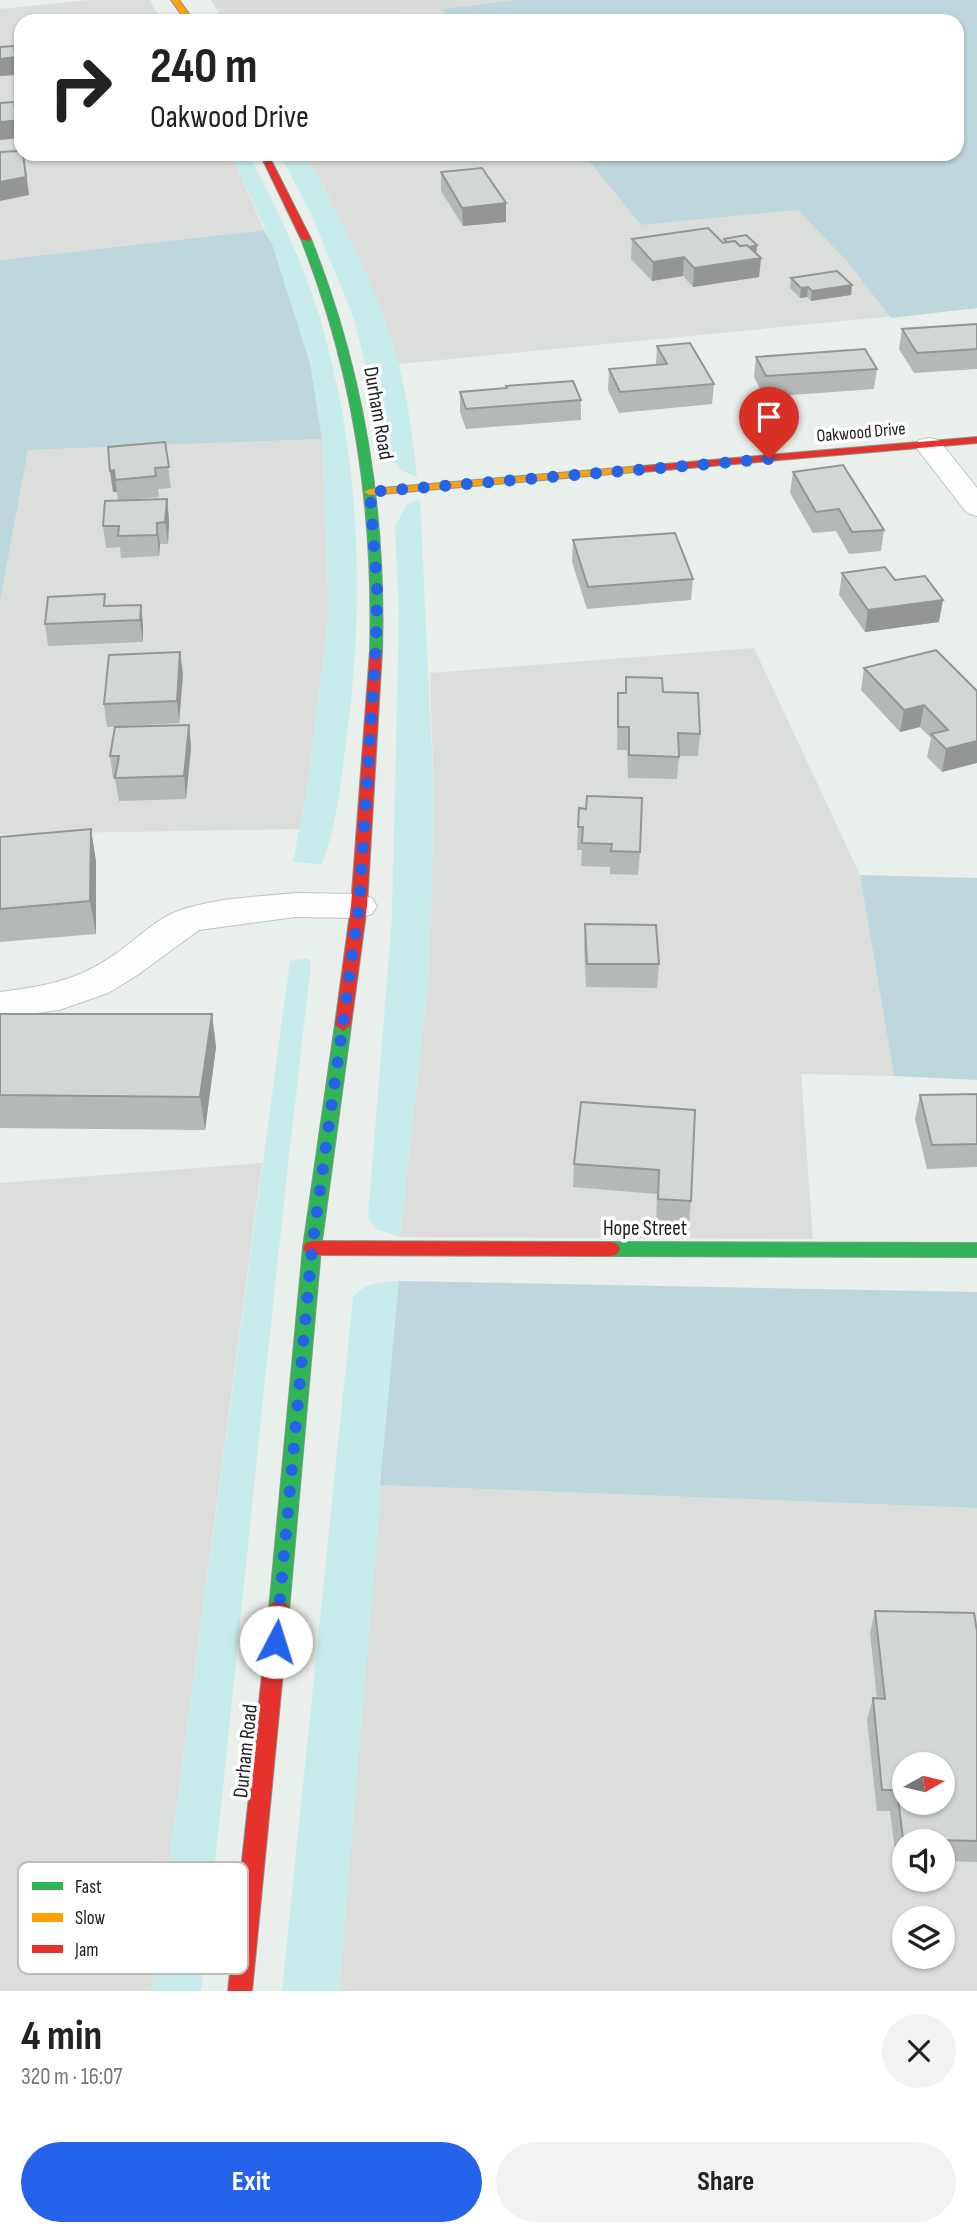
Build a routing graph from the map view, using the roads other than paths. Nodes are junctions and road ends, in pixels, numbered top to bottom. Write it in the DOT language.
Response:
graph roads {
  1 [pos="267,161"];
  2 [pos="977,440"];
  3 [pos="929,446"];
  4 [pos="370,492"];
  5 [pos="977,507"];
  6 [pos="359,906"];
  7 [pos="0,1005"];
  8 [pos="312,1248"];
  9 [pos="977,1250"];
  10 [pos="248,1916"];
  1 -- 4 [label="main road, Durham Road"];
  2 -- 3 [label="main road, Oakwood Drive"];
  3 -- 4 [label="main road, Oakwood Drive"];
  3 -- 5 [label="street"];
  4 -- 6 [label="main road, Durham Road"];
  6 -- 7 [label="street"];
  6 -- 8 [label="main road, Durham Road"];
  8 -- 9 [label="main road, Hope Street"];
  8 -- 10 [label="main road, Durham Road"];
}
